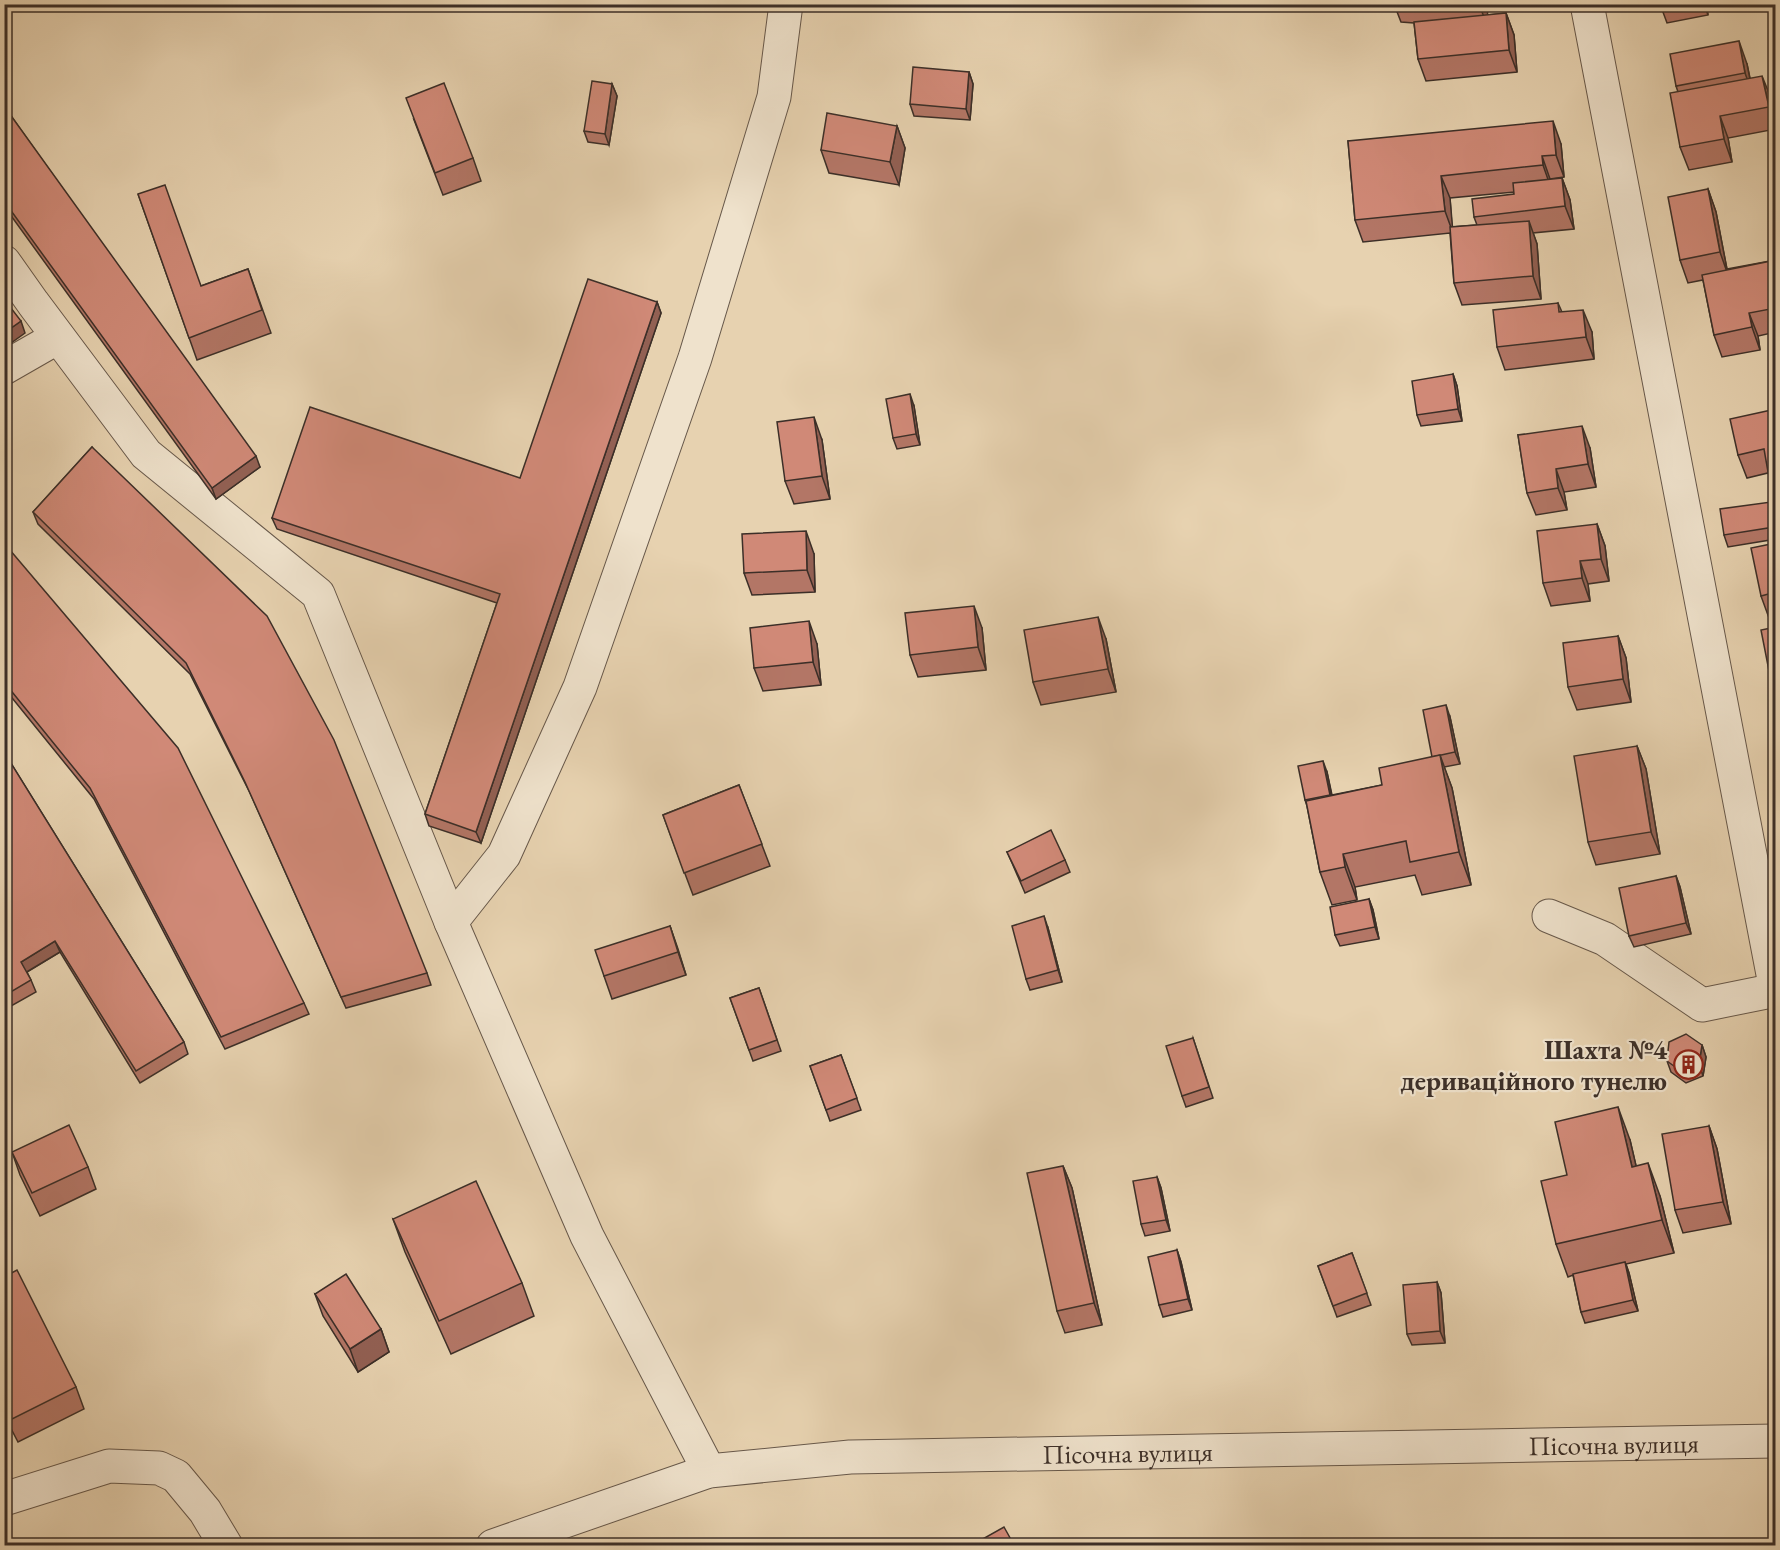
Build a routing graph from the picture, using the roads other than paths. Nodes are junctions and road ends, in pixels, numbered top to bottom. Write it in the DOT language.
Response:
graph roads {
  1 [pos="786,4"];
  2 [pos="1587,4"];
  3 [pos="4,262"];
  4 [pos="58,337"];
  5 [pos="4,368"];
  6 [pos="1549,916"];
  7 [pos="451,922"];
  8 [pos="1776,990"];
  9 [pos="1776,1441"];
  10 [pos="708,1471"];
  11 [pos="4,1499"];
  12 [pos="226,1545"];
  13 [pos="493,1545"];
  1 -- 7 [label="street"];
  2 -- 8 [label="street"];
  3 -- 4 [label="street"];
  4 -- 5 [label="street"];
  4 -- 7 [label="street"];
  6 -- 8 [label="street"];
  7 -- 10 [label="street"];
  9 -- 10 [label="street, Пісочна вулиця"];
  10 -- 13 [label="street, Пісочна вулиця"];
  11 -- 12 [label="street"];
}
